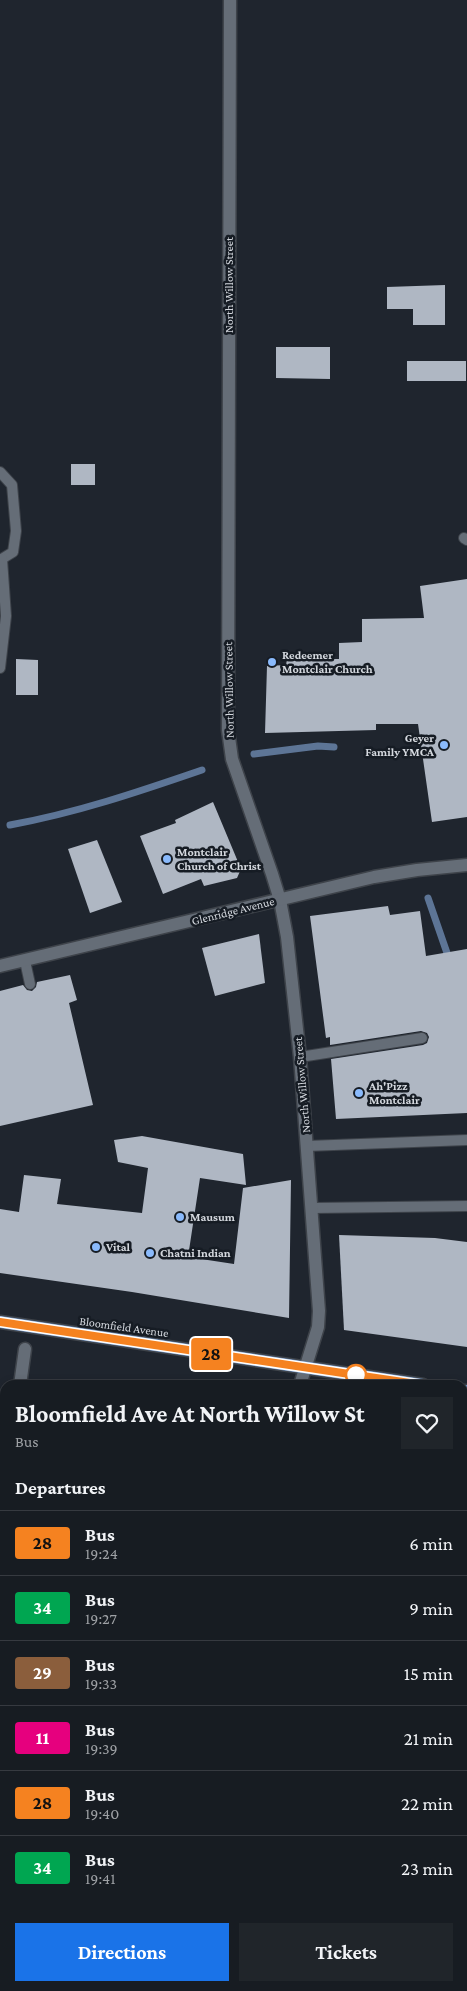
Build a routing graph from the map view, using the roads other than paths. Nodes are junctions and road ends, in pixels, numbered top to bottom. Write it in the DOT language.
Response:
graph roads {
  1 [pos="230,0"];
  2 [pos="0,472"];
  3 [pos="1,560"];
  4 [pos="0,668"];
  5 [pos="467,865"];
  6 [pos="280,900"];
  7 [pos="25,961"];
  8 [pos="0,966"];
  9 [pos="30,984"];
  10 [pos="422,1038"];
  11 [pos="300,1057"];
  12 [pos="467,1140"];
  13 [pos="307,1146"];
  14 [pos="467,1206"];
  15 [pos="312,1208"];
  16 [pos="0,1322"];
  17 [pos="25,1349"];
  18 [pos="304,1368"];
  19 [pos="21,1380"];
  20 [pos="301,1380"];
  21 [pos="388,1380"];
  1 -- 6 [label="street, North Willow Street"];
  2 -- 3 [label="lane"];
  3 -- 4 [label="lane"];
  5 -- 6 [label="street, Glenridge Avenue"];
  6 -- 7 [label="street, Glenridge Avenue"];
  6 -- 11 [label="street, North Willow Street"];
  7 -- 8 [label="street, Glenridge Avenue"];
  7 -- 9 [label="lane"];
  10 -- 11 [label="lane"];
  11 -- 13 [label="street, North Willow Street"];
  12 -- 13 [label="lane"];
  13 -- 15 [label="street, North Willow Street"];
  14 -- 15 [label="lane"];
  15 -- 18 [label="street, North Willow Street"];
  16 -- 18 [label="main road, Bloomfield Avenue"];
  17 -- 19 [label="street"];
  18 -- 20 [label="street, North Willow Street"];
  18 -- 21 [label="main road, Bloomfield Avenue"];
}
